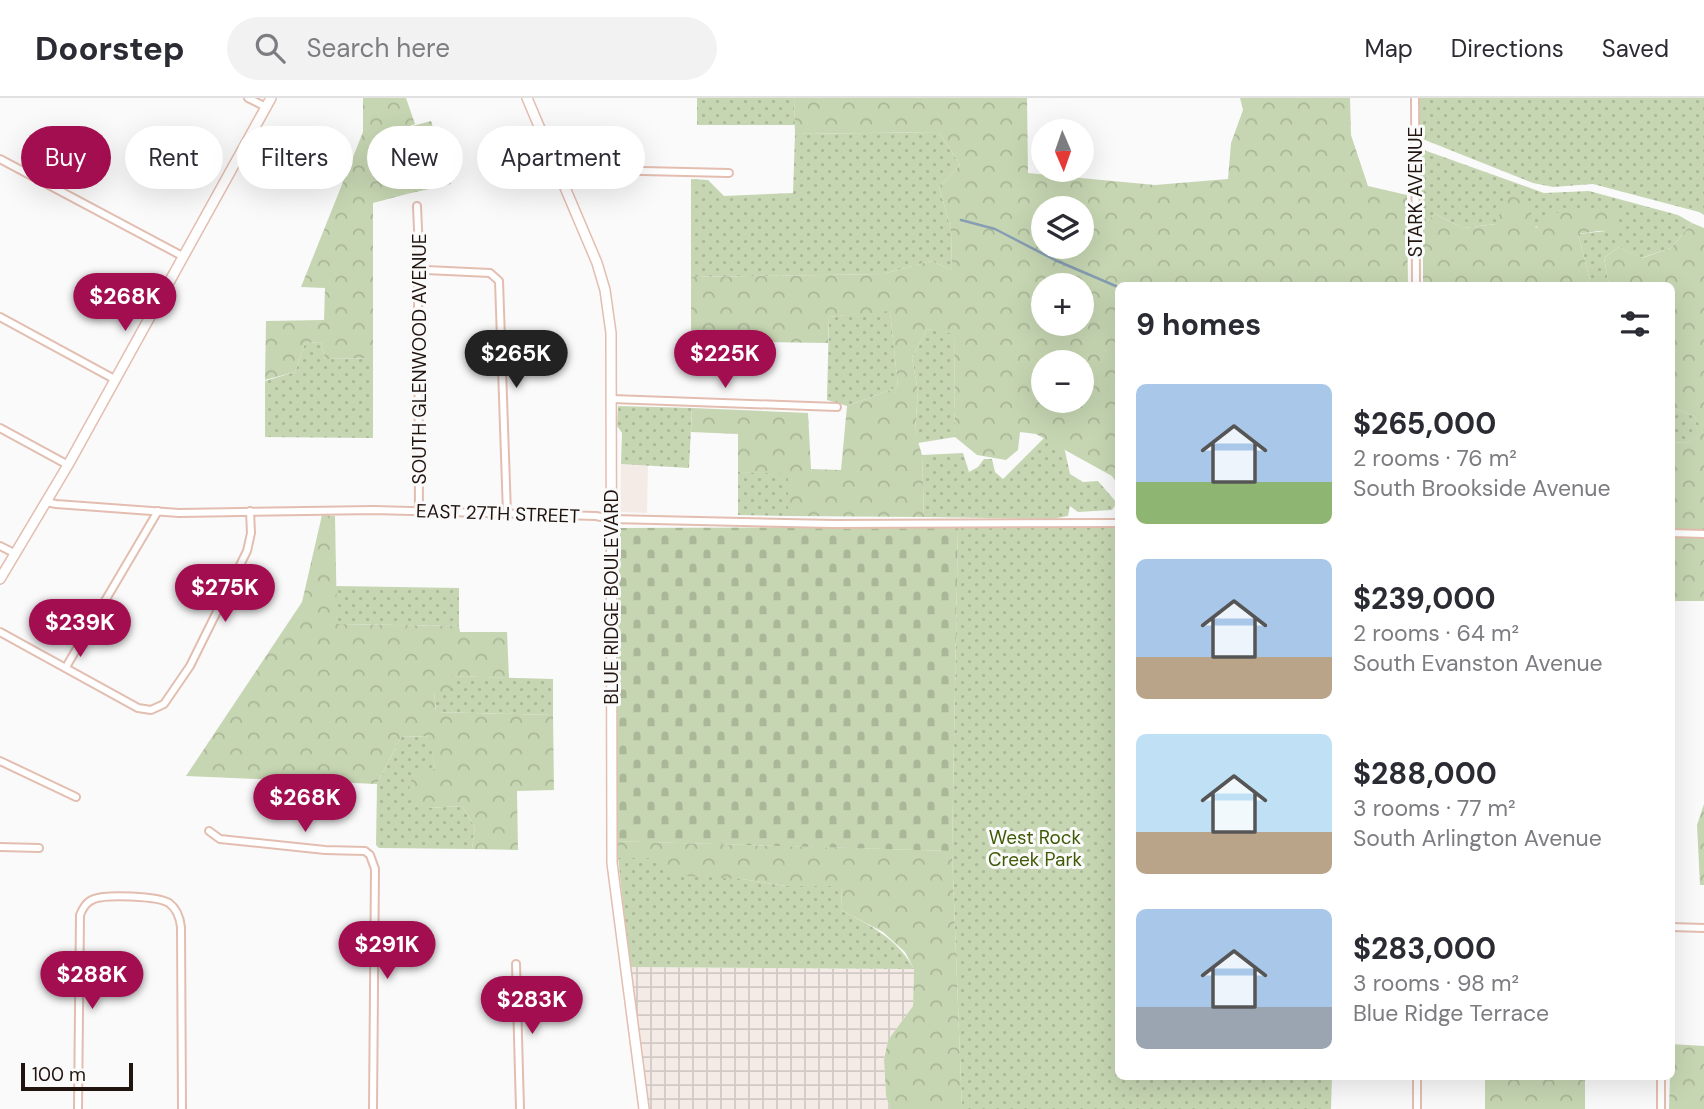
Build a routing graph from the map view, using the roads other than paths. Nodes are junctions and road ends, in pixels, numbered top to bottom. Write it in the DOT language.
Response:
graph roads {
  1 [pos="248,98"];
  2 [pos="271,98"];
  3 [pos="527,98"];
  4 [pos="1415,98"];
  5 [pos="266,107"];
  6 [pos="538,126"];
  7 [pos="0,159"];
  8 [pos="645,171"];
  9 [pos="729,173"];
  10 [pos="565,189"];
  11 [pos="418,206"];
  12 [pos="184,257"];
  13 [pos="420,275"];
  14 [pos="1416,282"];
  15 [pos="0,317"];
  16 [pos="116,380"];
  17 [pos="612,399"];
  18 [pos="837,407"];
  19 [pos="0,428"];
  20 [pos="68,465"];
  21 [pos="46,502"];
  22 [pos="158,511"];
  23 [pos="419,511"];
  24 [pos="250,512"];
  25 [pos="507,514"];
  26 [pos="611,519"];
  27 [pos="1115,523"];
  28 [pos="1675,533"];
  29 [pos="1704,534"];
  30 [pos="0,546"];
  31 [pos="15,554"];
  32 [pos="0,579"];
  33 [pos="0,632"];
  34 [pos="66,667"];
  35 [pos="0,761"];
  36 [pos="76,797"];
  37 [pos="209,831"];
  38 [pos="0,847"];
  39 [pos="39,848"];
  40 [pos="1675,927"];
  41 [pos="1704,928"];
  42 [pos="516,964"];
  43 [pos="1417,1080"];
  44 [pos="1661,1080"];
  45 [pos="78,1109"];
  46 [pos="183,1109"];
  47 [pos="373,1109"];
  48 [pos="520,1109"];
  49 [pos="644,1109"];
  50 [pos="1417,1109"];
  51 [pos="1661,1109"];
  1 -- 5 [label="street"];
  2 -- 5 [label="main road"];
  3 -- 6 [label="main road, BLUE RIDGE BOULEVARD"];
  4 -- 14 [label="street, STARK AVENUE"];
  5 -- 12 [label="main road"];
  7 -- 12 [label="street"];
  8 -- 9 [label="street"];
  10 -- 17 [label="main road, BLUE RIDGE BOULEVARD"];
  11 -- 13 [label="street, SOUTH GLENWOOD AVENUE"];
  12 -- 16 [label="main road"];
  13 -- 23 [label="street, SOUTH GLENWOOD AVENUE"];
  13 -- 25 [label="street"];
  15 -- 16 [label="street"];
  16 -- 20 [label="main road"];
  17 -- 18 [label="street"];
  17 -- 26 [label="main road, BLUE RIDGE BOULEVARD"];
  19 -- 20 [label="street"];
  20 -- 21 [label="main road"];
  21 -- 22 [label="street, EAST 27TH STREET"];
  21 -- 31 [label="main road"];
  22 -- 24 [label="street, EAST 27TH STREET"];
  22 -- 34 [label="street"];
  23 -- 24 [label="street, EAST 27TH STREET"];
  23 -- 25 [label="street, EAST 27TH STREET"];
  24 -- 34 [label="street"];
  25 -- 26 [label="street, EAST 27TH STREET"];
  26 -- 27 [label="street, EAST 27TH STREET"];
  26 -- 49 [label="main road, BLUE RIDGE BOULEVARD"];
  28 -- 29 [label="street"];
  30 -- 31 [label="street"];
  31 -- 32 [label="main road"];
  33 -- 34 [label="street"];
  35 -- 36 [label="street"];
  37 -- 47 [label="street"];
  38 -- 39 [label="street"];
  40 -- 41 [label="street"];
  42 -- 48 [label="street"];
  43 -- 50 [label="street"];
  44 -- 51 [label="street"];
  45 -- 46 [label="street"];
}
